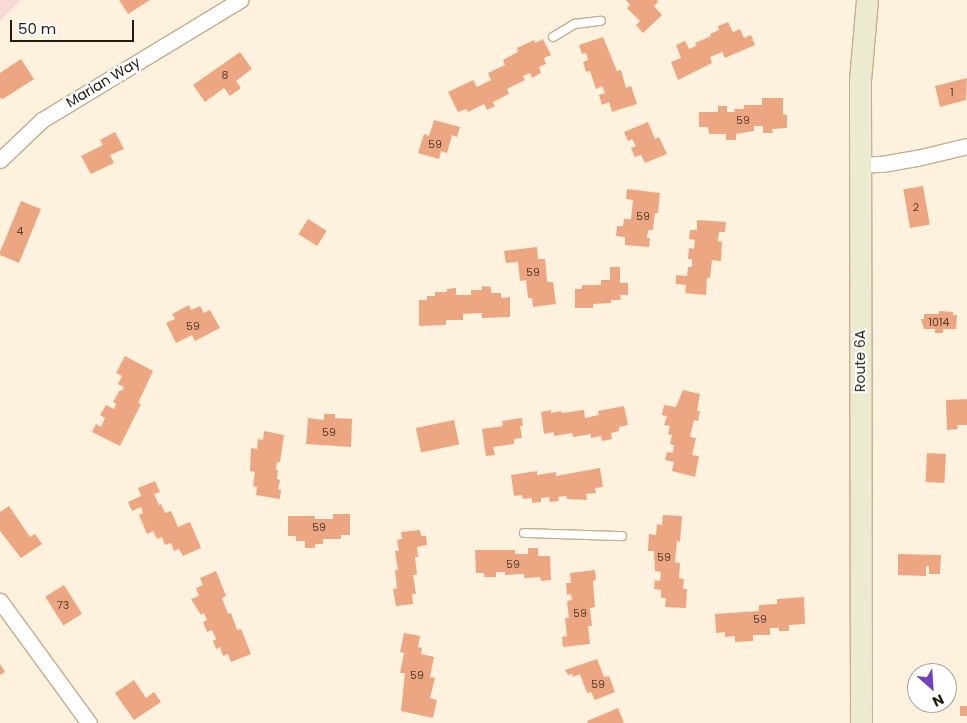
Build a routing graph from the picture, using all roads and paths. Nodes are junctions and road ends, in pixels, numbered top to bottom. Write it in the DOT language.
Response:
graph roads {
  1 [pos="240,0"];
  2 [pos="867,0"];
  3 [pos="601,21"];
  4 [pos="552,37"];
  5 [pos="967,146"];
  6 [pos="0,160"];
  7 [pos="860,165"];
  8 [pos="524,533"];
  9 [pos="622,536"];
  10 [pos="0,601"];
  11 [pos="89,723"];
  12 [pos="861,723"];
  1 -- 6 [label="street, Marian Way"];
  2 -- 7 [label="main road, Route 6A"];
  3 -- 4 [label="lane"];
  5 -- 7 [label="street"];
  7 -- 12 [label="main road, Route 6A"];
  8 -- 9 [label="lane"];
  10 -- 11 [label="street"];
}
